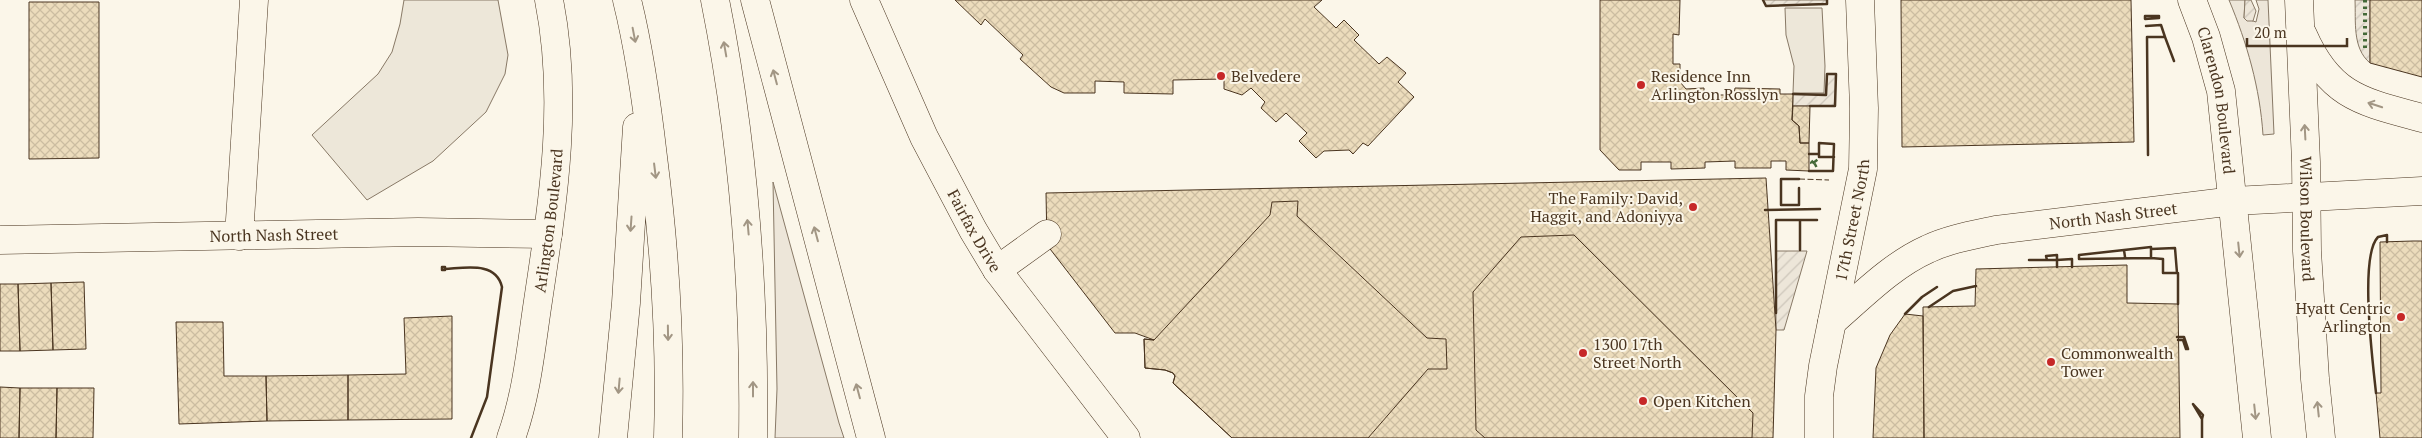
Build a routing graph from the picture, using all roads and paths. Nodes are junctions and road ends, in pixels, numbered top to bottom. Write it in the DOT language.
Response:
graph roads {
  1 [pos="254,0"];
  2 [pos="548,0"];
  3 [pos="627,0"];
  4 [pos="715,0"];
  5 [pos="754,0"];
  6 [pos="864,0"];
  7 [pos="1860,0"];
  8 [pos="2192,0"];
  9 [pos="2299,0"];
  10 [pos="2300,27"];
  11 [pos="641,71"];
  12 [pos="2422,118"];
  13 [pos="2422,191"];
  14 [pos="2306,198"];
  15 [pos="2234,202"];
  16 [pos="548,234"];
  17 [pos="1047,234"];
  18 [pos="239,236"];
  19 [pos="0,240"];
  20 [pos="997,270"];
  21 [pos="1832,322"];
  22 [pos="511,438"];
  23 [pos="614,438"];
  24 [pos="668,438"];
  25 [pos="753,438"];
  26 [pos="871,438"];
  27 [pos="1126,438"];
  28 [pos="1819,438"];
  29 [pos="2257,438"];
  30 [pos="2321,438"];
  1 -- 18 [label="main road"];
  2 -- 16 [label="main road, Arlington Boulevard"];
  3 -- 11 [label="main road, one-way"];
  25 -- 4 [label="main road, one-way"];
  26 -- 5 [label="main road, one-way"];
  6 -- 20 [label="main road, Fairfax Drive"];
  7 -- 21 [label="main road, 17th Street North"];
  8 -- 15 [label="main road, Clarendon Boulevard"];
  9 -- 10 [label="main road, Wilson Boulevard"];
  12 -- 10 [label="main road, one-way"];
  14 -- 10 [label="main road, Wilson Boulevard, one-way"];
  11 -- 23 [label="main road, one-way"];
  11 -- 24 [label="main road, one-way"];
  13 -- 14 [label="main road, North Nash Street"];
  14 -- 15 [label="main road, North Nash Street"];
  30 -- 14 [label="main road, Wilson Boulevard, one-way"];
  15 -- 21 [label="main road, North Nash Street"];
  15 -- 29 [label="main road, one-way"];
  16 -- 18 [label="main road, North Nash Street"];
  16 -- 22 [label="main road, Arlington Boulevard"];
  17 -- 20 [label="main road"];
  18 -- 19 [label="main road, North Nash Street"];
  20 -- 27 [label="main road, Fairfax Drive"];
  21 -- 28 [label="main road, 17th Street North"];
}
